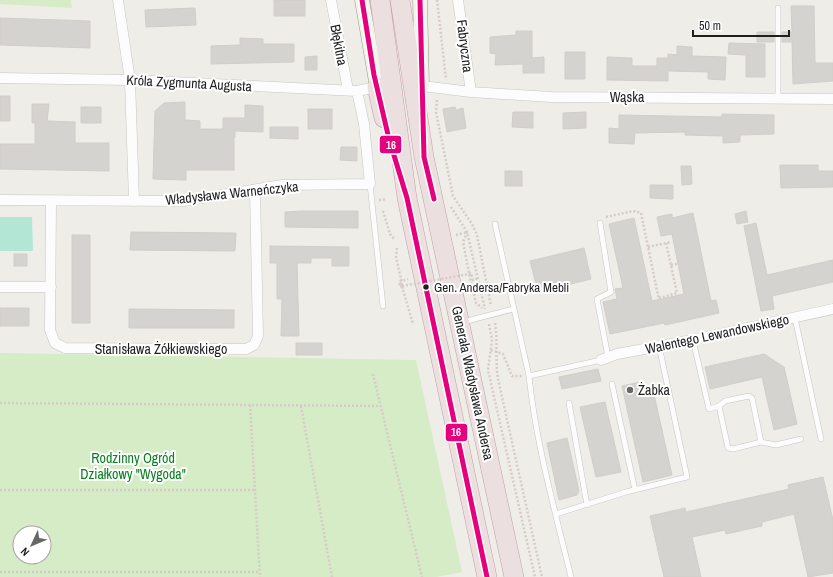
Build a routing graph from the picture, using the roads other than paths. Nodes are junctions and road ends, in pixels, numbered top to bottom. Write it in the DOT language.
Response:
graph roads {
  1 [pos="118,0"];
  2 [pos="331,0"];
  3 [pos="362,0"];
  4 [pos="380,0"];
  5 [pos="400,0"];
  6 [pos="420,0"];
  7 [pos="458,0"];
  8 [pos="778,8"];
  9 [pos="0,78"];
  10 [pos="130,80"];
  11 [pos="422,86"];
  12 [pos="378,88"];
  13 [pos="352,91"];
  14 [pos="471,92"];
  15 [pos="778,98"];
  16 [pos="833,99"];
  17 [pos="424,157"];
  18 [pos="370,184"];
  19 [pos="255,190"];
  20 [pos="407,198"];
  21 [pos="0,200"];
  22 [pos="51,201"];
  23 [pos="134,201"];
  24 [pos="600,223"];
  25 [pos="495,224"];
  26 [pos="0,287"];
  27 [pos="51,287"];
  28 [pos="383,306"];
  29 [pos="513,309"];
  30 [pos="833,309"];
  31 [pos="796,318"];
  32 [pos="460,323"];
  33 [pos="693,340"];
  34 [pos="659,346"];
  35 [pos="605,359"];
  36 [pos="529,376"];
  37 [pos="612,384"];
  38 [pos="569,403"];
  39 [pos="719,406"];
  40 [pos="801,439"];
  41 [pos="821,439"];
  42 [pos="761,442"];
  43 [pos="635,490"];
  44 [pos="588,505"];
  45 [pos="556,514"];
  46 [pos="487,577"];
  47 [pos="514,577"];
  48 [pos="571,577"];
  1 -- 10 [label="street"];
  2 -- 13 [label="street, Błękitna"];
  3 -- 12 [label="main road"];
  4 -- 20 [label="highway, Generała Władysława Andersa"];
  5 -- 17 [label="highway, Generała Władysława Andersa"];
  6 -- 11 [label="main road"];
  7 -- 14 [label="street, Fabryczna"];
  8 -- 15 [label="lane"];
  9 -- 10 [label="street, Króla Zygmunta Augusta"];
  10 -- 13 [label="street, Króla Zygmunta Augusta"];
  10 -- 23 [label="street"];
  11 -- 14 [label="street, Wąska"];
  11 -- 17 [label="highway"];
  12 -- 13 [label="street, Króla Zygmunta Augusta"];
  12 -- 20 [label="highway"];
  13 -- 18 [label="street"];
  14 -- 15 [label="street, Wąska"];
  15 -- 16 [label="street, Wąska"];
  17 -- 32 [label="highway, Generała Władysława Andersa"];
  18 -- 19 [label="street, Władysława Warneńczyka"];
  18 -- 28 [label="lane"];
  19 -- 23 [label="street, Władysława Warneńczyka"];
  19 -- 27 [label="street, Stanisława Żółkiewskiego"];
  20 -- 46 [label="highway, Generała Władysława Andersa"];
  21 -- 22 [label="street, Władysława Warneńczyka"];
  22 -- 23 [label="street, Władysława Warneńczyka"];
  22 -- 27 [label="street, Stanisława Żółkiewskiego"];
  24 -- 35 [label="lane"];
  25 -- 29 [label="lane"];
  26 -- 27 [label="street"];
  29 -- 32 [label="lane"];
  29 -- 36 [label="lane"];
  30 -- 31 [label="street, Walentego Lewandowskiego"];
  31 -- 33 [label="street, Walentego Lewandowskiego"];
  31 -- 41 [label="lane"];
  32 -- 47 [label="highway, Generała Władysława Andersa"];
  33 -- 34 [label="street, Walentego Lewandowskiego"];
  33 -- 39 [label="lane"];
  34 -- 35 [label="street, Walentego Lewandowskiego"];
  34 -- 43 [label="lane"];
  35 -- 36 [label="lane"];
  36 -- 45 [label="lane"];
  37 -- 43 [label="lane"];
  38 -- 44 [label="lane"];
  39 -- 42 [label="lane"];
  39 -- 42 [label="lane"];
  40 -- 42 [label="lane"];
  43 -- 44 [label="lane"];
  44 -- 45 [label="lane"];
  45 -- 48 [label="lane"];
}
